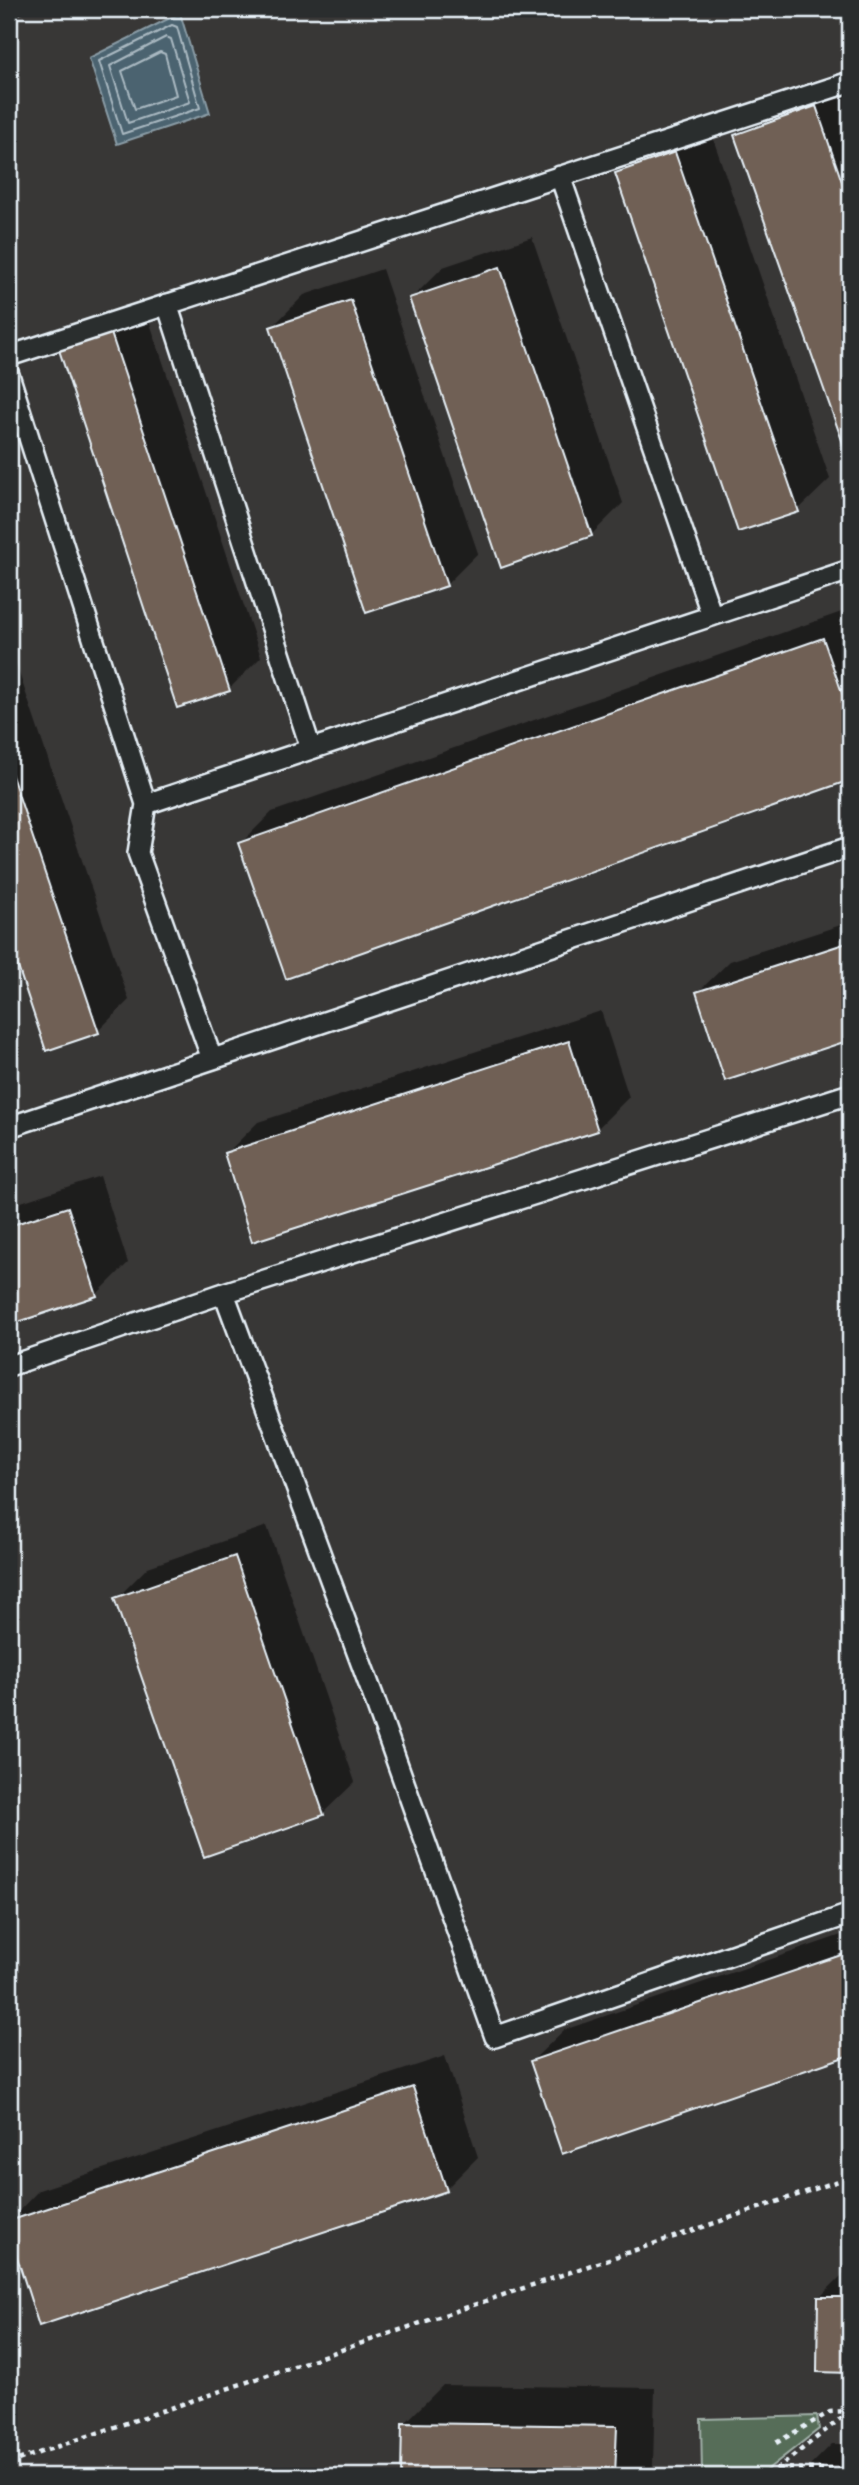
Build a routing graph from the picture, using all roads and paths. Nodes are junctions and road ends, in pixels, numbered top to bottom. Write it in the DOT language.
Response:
graph roads {
  1 [pos="28,9"];
  2 [pos="9,16"];
  3 [pos="850,82"];
  4 [pos="560,176"];
  5 [pos="167,304"];
  6 [pos="9,356"];
  7 [pos="9,375"];
  8 [pos="850,570"];
  9 [pos="712,616"];
  10 [pos="311,749"];
  11 [pos="146,804"];
  12 [pos="850,847"];
  13 [pos="212,1059"];
  14 [pos="850,1094"];
  15 [pos="9,1127"];
  16 [pos="224,1293"];
  17 [pos="9,1366"];
  18 [pos="850,1914"];
  19 [pos="850,2178"];
  20 [pos="850,2411"];
  21 [pos="776,2443"];
  22 [pos="9,2463"];
  23 [pos="778,2468"];
  24 [pos="850,2470"];
  25 [pos="768,2476"];
  1 -- 2 [label="path"];
  3 -- 4 [label="lane"];
  4 -- 5 [label="lane"];
  4 -- 9 [label="lane"];
  5 -- 6 [label="lane"];
  5 -- 10 [label="lane"];
  7 -- 11 [label="lane"];
  8 -- 9 [label="lane"];
  9 -- 10 [label="lane"];
  10 -- 11 [label="lane"];
  11 -- 13 [label="lane"];
  12 -- 13 [label="lane"];
  13 -- 15 [label="lane"];
  14 -- 16 [label="lane"];
  16 -- 17 [label="lane"];
  16 -- 18 [label="lane"];
  19 -- 22 [label="path"];
  20 -- 21 [label="path"];
  20 -- 23 [label="path"];
  23 -- 24 [label="path"];
  23 -- 25 [label="path"];
}
